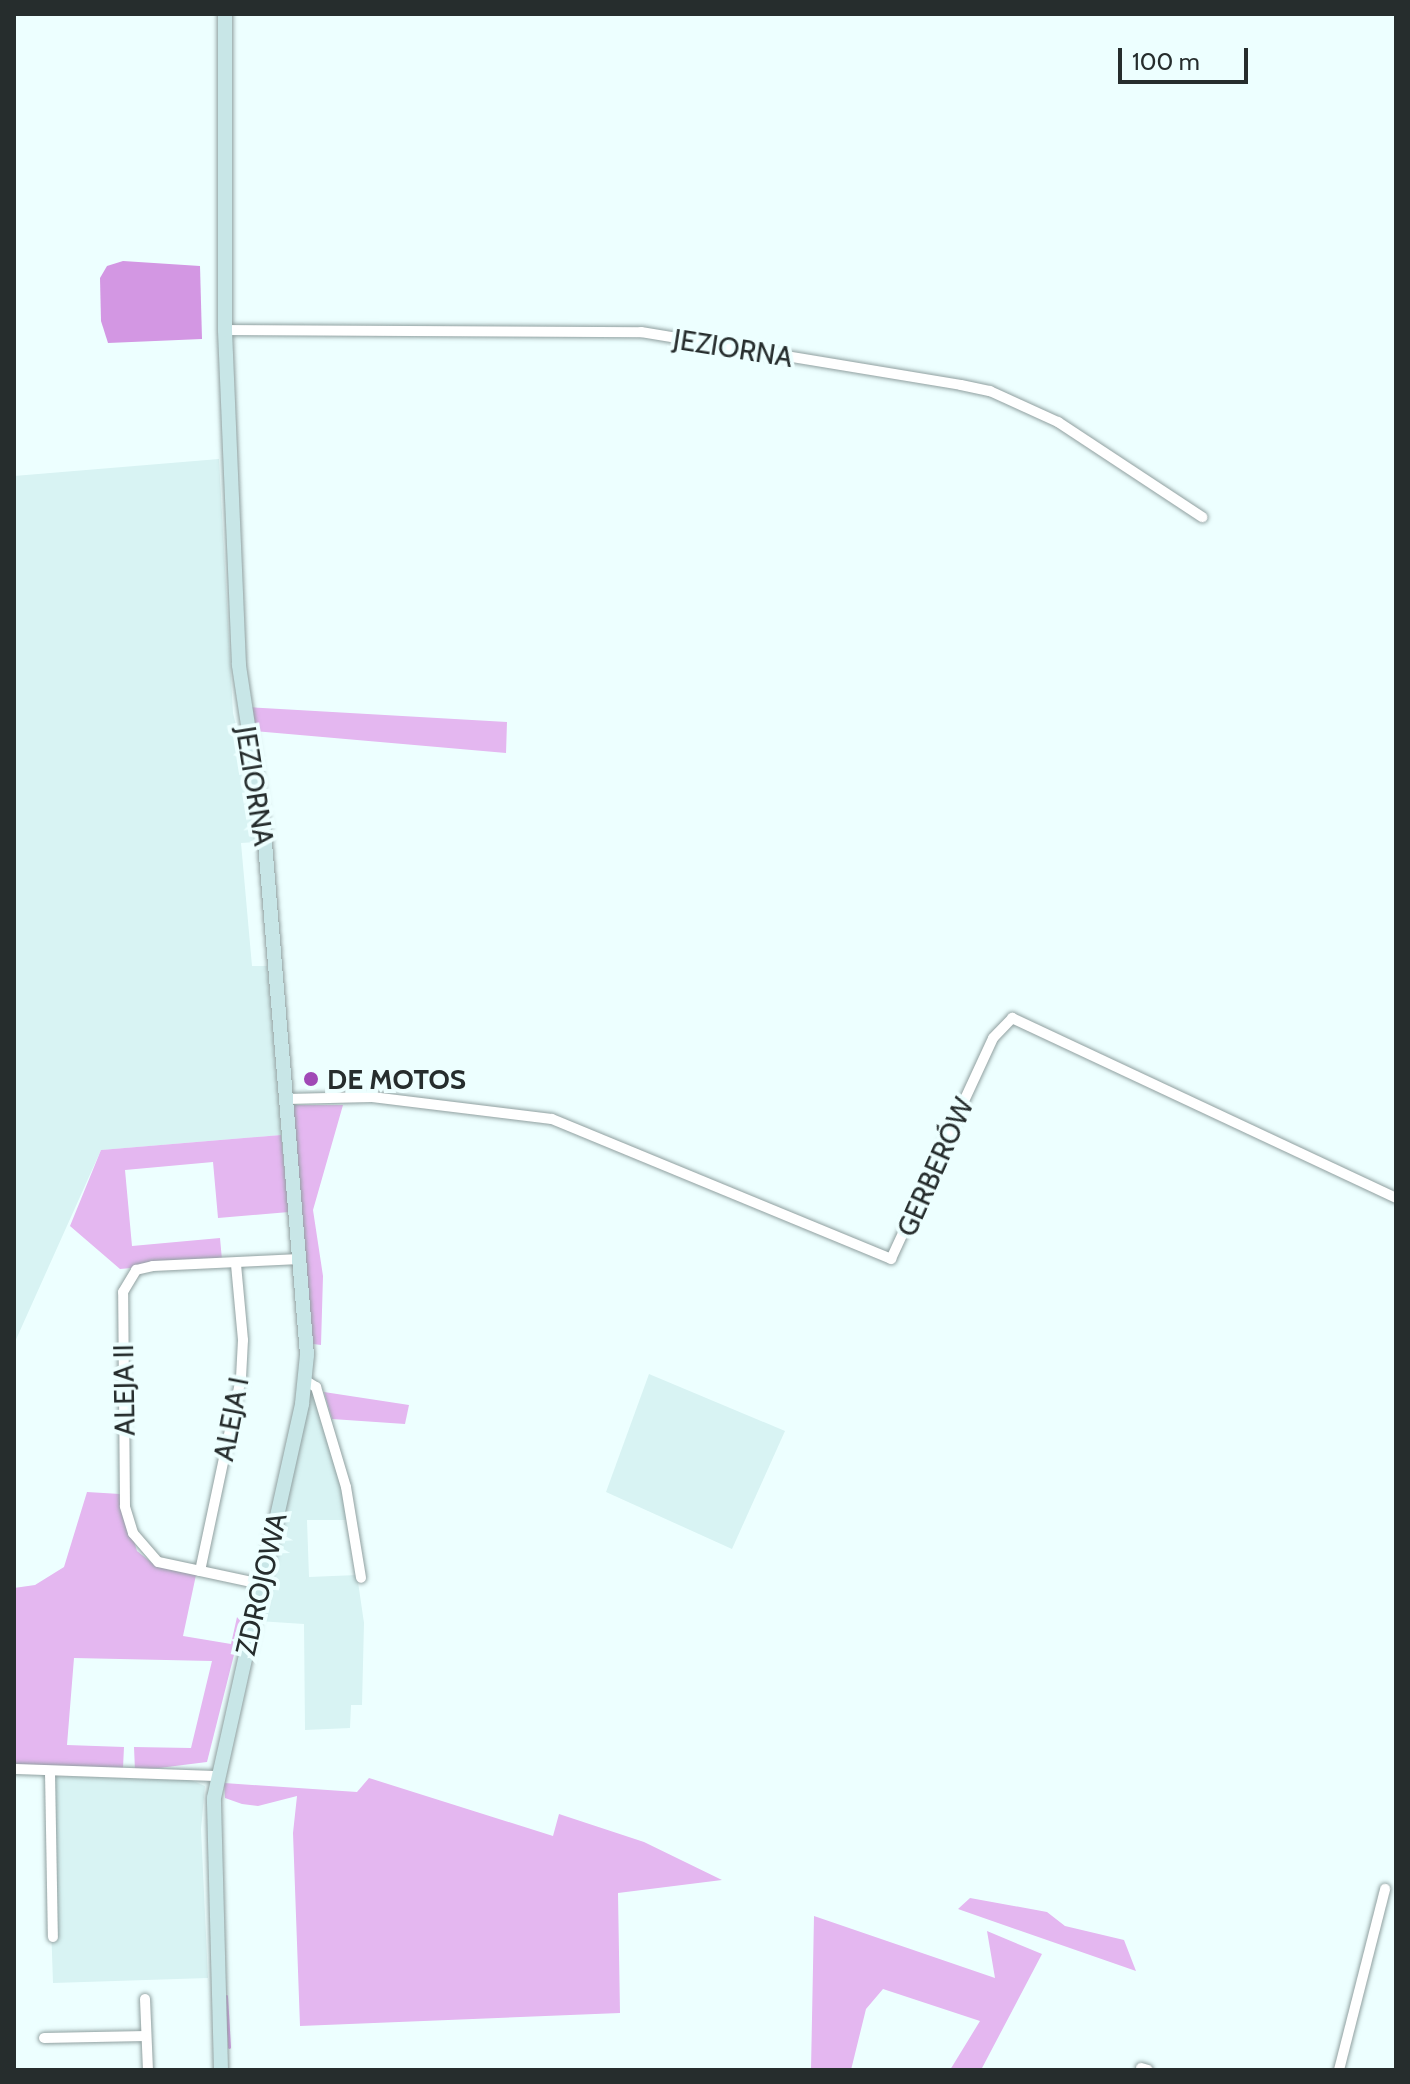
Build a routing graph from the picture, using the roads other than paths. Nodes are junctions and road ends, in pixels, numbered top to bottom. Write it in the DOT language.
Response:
graph roads {
  1 [pos="225,14"];
  2 [pos="225,330"];
  3 [pos="1202,517"];
  4 [pos="286,1099"];
  5 [pos="1396,1198"];
  6 [pos="300,1259"];
  7 [pos="236,1265"];
  8 [pos="306,1381"];
  9 [pos="200,1571"];
  10 [pos="361,1578"];
  11 [pos="261,1584"];
  12 [pos="14,1769"];
  13 [pos="50,1772"];
  14 [pos="217,1776"];
  15 [pos="1385,1889"];
  16 [pos="53,1937"];
  17 [pos="145,1999"];
  18 [pos="146,2036"];
  19 [pos="44,2038"];
  20 [pos="148,2070"];
  21 [pos="221,2070"];
  22 [pos="1339,2070"];
  1 -- 2 [label="street, JEZIORNA"];
  2 -- 3 [label="street, JEZIORNA"];
  2 -- 4 [label="street, JEZIORNA"];
  4 -- 5 [label="street, GERBERÓW"];
  4 -- 6 [label="street, ZDROJOWA"];
  6 -- 7 [label="street, ALEJA II"];
  6 -- 8 [label="street, ZDROJOWA"];
  7 -- 9 [label="street, ALEJA I"];
  7 -- 9 [label="street, ALEJA II"];
  8 -- 10 [label="street"];
  8 -- 11 [label="street, ZDROJOWA"];
  9 -- 11 [label="street, ALEJA II"];
  11 -- 14 [label="street, ZDROJOWA"];
  12 -- 13 [label="street"];
  13 -- 14 [label="street"];
  13 -- 16 [label="street"];
  14 -- 21 [label="street, ZDROJOWA"];
  15 -- 22 [label="street"];
  17 -- 18 [label="street"];
  18 -- 19 [label="street"];
  18 -- 20 [label="street"];
}
